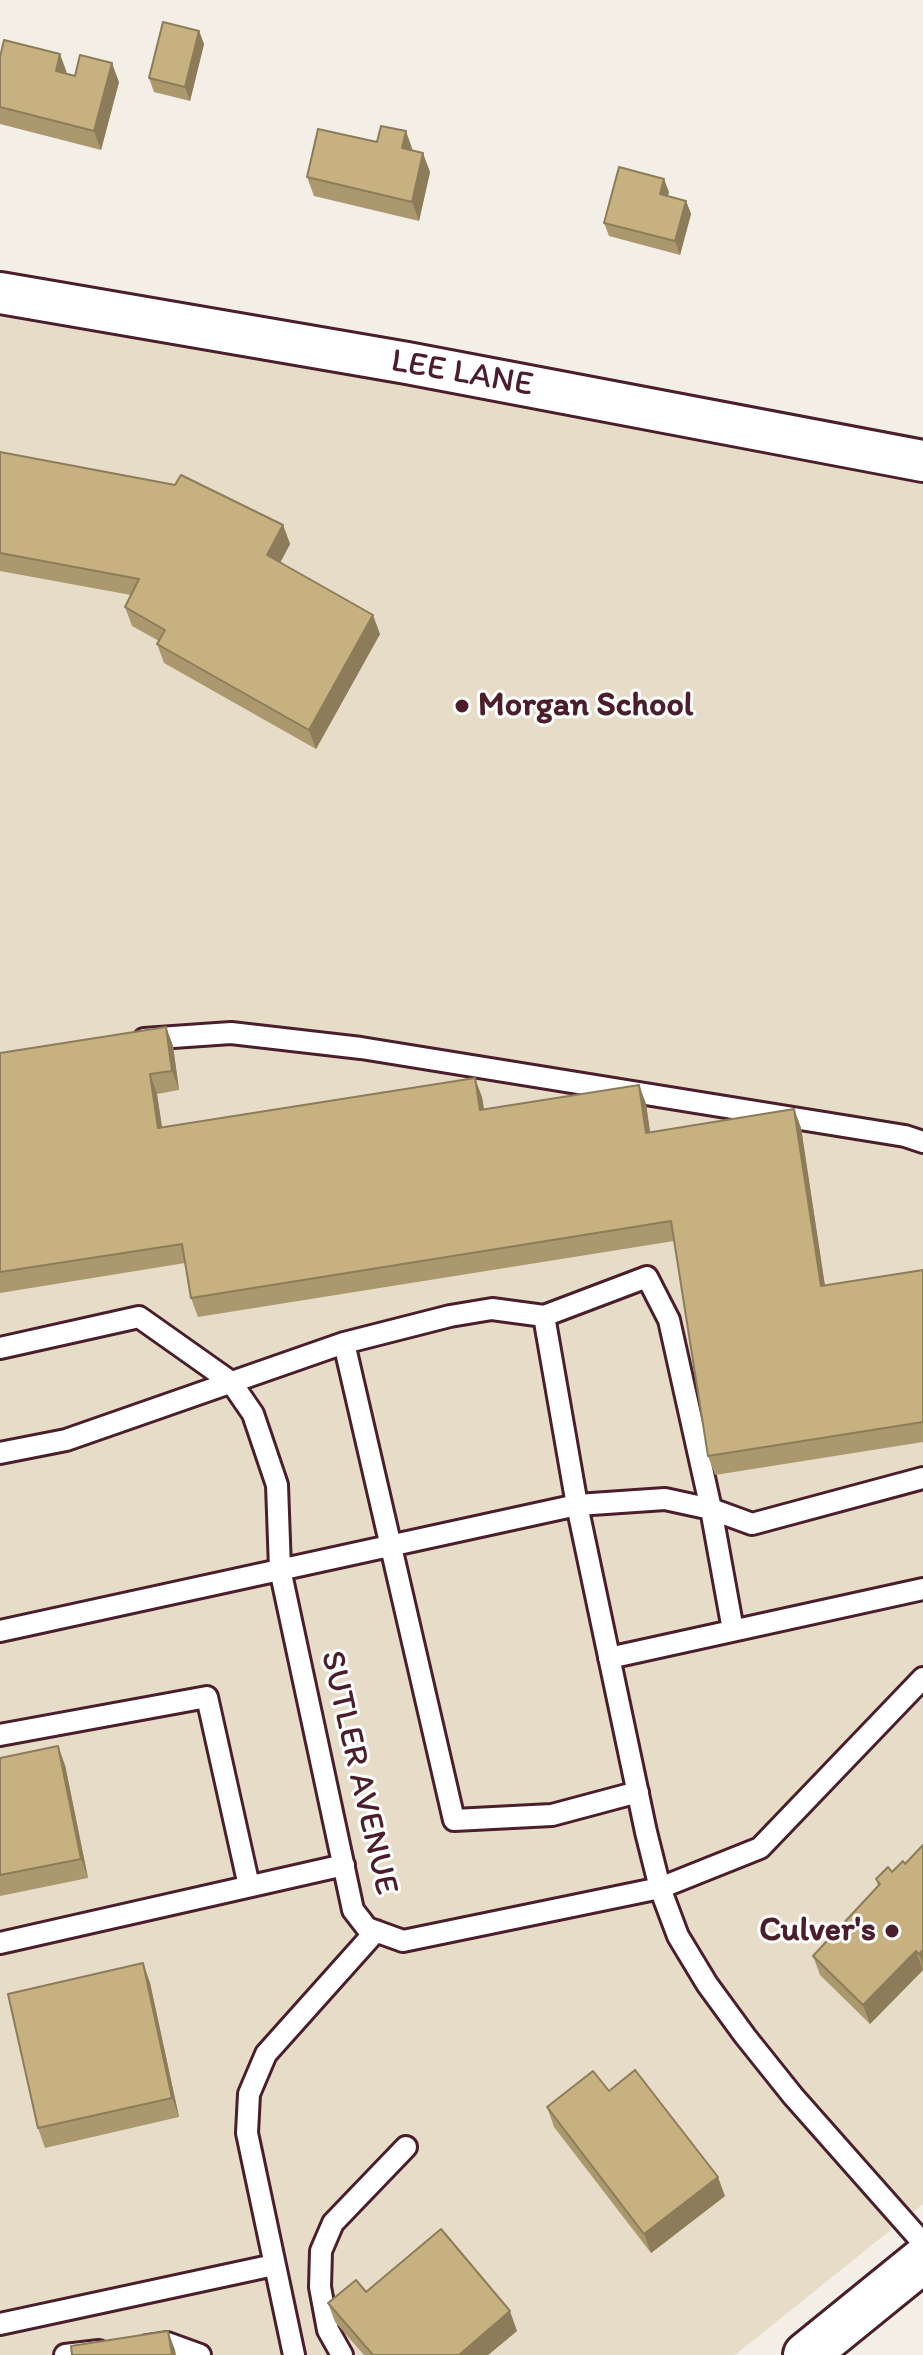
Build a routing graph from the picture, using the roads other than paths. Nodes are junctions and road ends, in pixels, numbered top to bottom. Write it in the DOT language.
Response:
graph roads {
  1 [pos="0,293"];
  2 [pos="923,461"];
  3 [pos="131,1040"];
  4 [pos="923,1142"];
  5 [pos="544,1316"];
  6 [pos="344,1343"];
  7 [pos="0,1348"];
  8 [pos="231,1382"];
  9 [pos="0,1453"];
  10 [pos="923,1478"];
  11 [pos="577,1505"];
  12 [pos="711,1509"];
  13 [pos="392,1545"];
  14 [pos="280,1569"];
  15 [pos="923,1589"];
  16 [pos="733,1630"];
  17 [pos="0,1631"];
  18 [pos="609,1658"];
  19 [pos="923,1678"];
  20 [pos="0,1735"];
  21 [pos="638,1792"];
  22 [pos="344,1865"];
  23 [pos="249,1886"];
  24 [pos="660,1888"];
  25 [pos="376,1931"];
  26 [pos="0,1943"];
  27 [pos="406,2147"];
  28 [pos="923,2243"];
  29 [pos="923,2260"];
  30 [pos="274,2265"];
  31 [pos="0,2324"];
  32 [pos="65,2355"];
  33 [pos="200,2355"];
  34 [pos="294,2355"];
  35 [pos="342,2355"];
  36 [pos="806,2355"];
  1 -- 2 [label="street, LEE LANE"];
  3 -- 4 [label="lane"];
  5 -- 6 [label="lane"];
  5 -- 11 [label="lane"];
  5 -- 12 [label="lane"];
  6 -- 8 [label="lane"];
  6 -- 13 [label="lane"];
  7 -- 8 [label="lane"];
  8 -- 9 [label="lane"];
  8 -- 14 [label="lane, SUTLER AVENUE"];
  10 -- 12 [label="lane"];
  11 -- 12 [label="lane"];
  11 -- 13 [label="lane"];
  11 -- 18 [label="lane"];
  12 -- 16 [label="lane"];
  13 -- 14 [label="lane"];
  13 -- 21 [label="lane"];
  14 -- 17 [label="lane"];
  14 -- 22 [label="lane, SUTLER AVENUE"];
  15 -- 16 [label="lane"];
  16 -- 18 [label="lane"];
  18 -- 21 [label="lane"];
  19 -- 24 [label="lane, SUTLER AVENUE"];
  20 -- 23 [label="lane"];
  21 -- 24 [label="lane"];
  22 -- 23 [label="lane"];
  22 -- 25 [label="lane, SUTLER AVENUE"];
  23 -- 26 [label="lane"];
  24 -- 25 [label="lane, SUTLER AVENUE"];
  24 -- 28 [label="lane"];
  25 -- 30 [label="lane"];
  27 -- 35 [label="lane"];
  29 -- 36 [label="street"];
  30 -- 31 [label="lane"];
  30 -- 34 [label="lane"];
  32 -- 33 [label="lane"];
}
